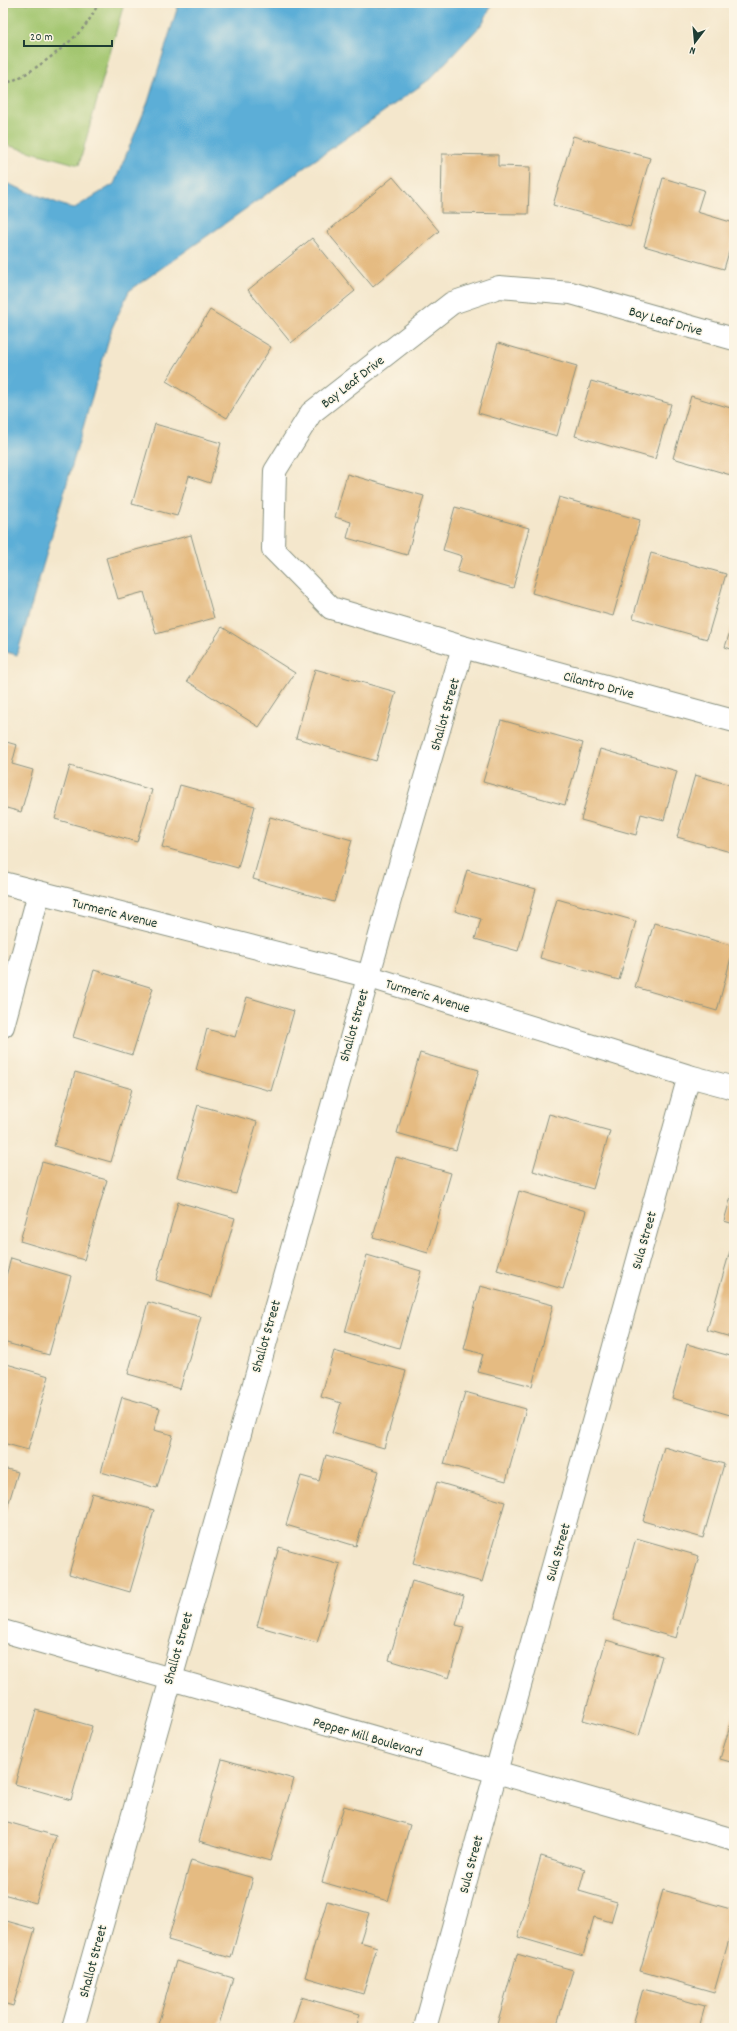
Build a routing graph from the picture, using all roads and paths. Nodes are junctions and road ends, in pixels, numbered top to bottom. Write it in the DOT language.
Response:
graph roads {
  1 [pos="99,3"];
  2 [pos="3,84"];
  3 [pos="734,339"];
  4 [pos="463,647"];
  5 [pos="734,721"];
  6 [pos="3,883"];
  7 [pos="39,893"];
  8 [pos="367,976"];
  9 [pos="3,1026"];
  10 [pos="689,1076"];
  11 [pos="734,1088"];
  12 [pos="3,1631"];
  13 [pos="168,1679"];
  14 [pos="496,1772"];
  15 [pos="734,1840"];
  16 [pos="73,2028"];
  17 [pos="425,2028"];
  1 -- 2 [label="path"];
  3 -- 4 [label="street, Bay Leaf Drive"];
  4 -- 5 [label="street, Cilantro Drive"];
  4 -- 8 [label="street, Shallot Street"];
  6 -- 7 [label="street, Turmeric Avenue"];
  7 -- 8 [label="street, Turmeric Avenue"];
  7 -- 9 [label="street"];
  8 -- 10 [label="street, Turmeric Avenue"];
  8 -- 13 [label="street, Shallot Street"];
  10 -- 11 [label="street, Turmeric Avenue"];
  10 -- 14 [label="street, Sula Street"];
  12 -- 13 [label="street, Pepper Mill Boulevard"];
  13 -- 14 [label="street, Pepper Mill Boulevard"];
  13 -- 16 [label="street, Shallot Street"];
  14 -- 15 [label="street, Pepper Mill Boulevard"];
  14 -- 17 [label="street, Sula Street"];
}
